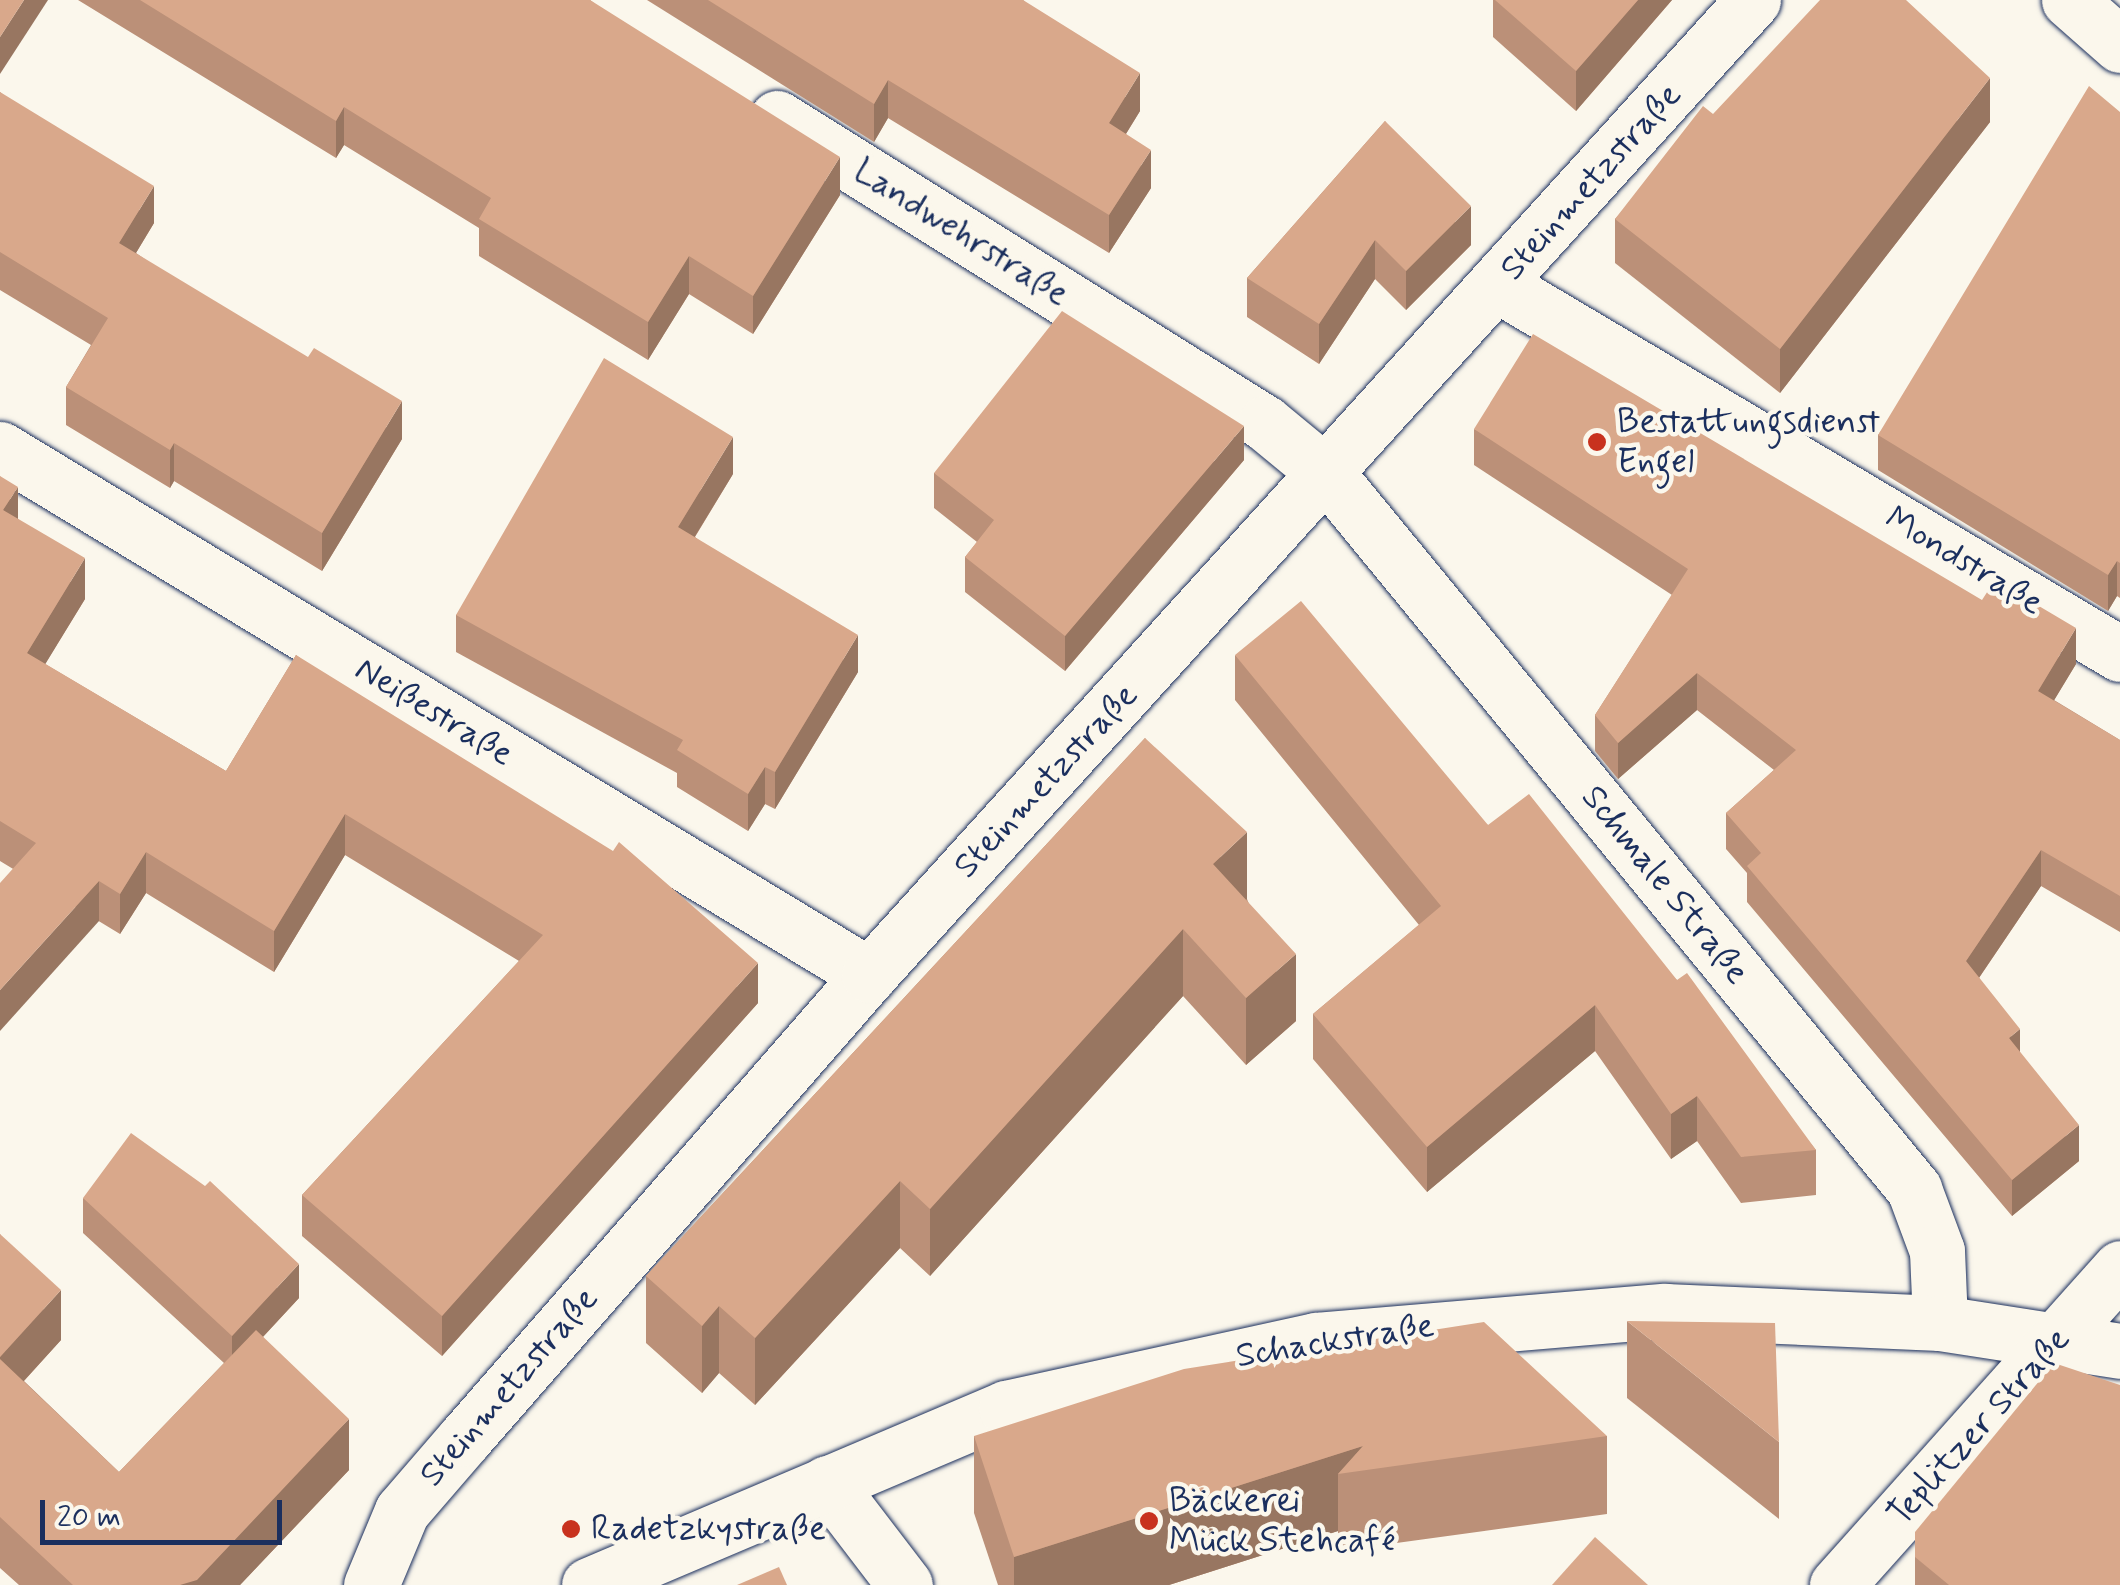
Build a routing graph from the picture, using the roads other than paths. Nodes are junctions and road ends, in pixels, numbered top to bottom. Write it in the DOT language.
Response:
graph roads {
  1 [pos="1753,0"];
  2 [pos="2070,0"];
  3 [pos="2120,45"];
  4 [pos="738,94"];
  5 [pos="1498,284"];
  6 [pos="0,450"];
  7 [pos="1328,475"];
  8 [pos="2120,654"];
  9 [pos="869,975"];
  10 [pos="2120,1268"];
  11 [pos="1940,1323"];
  12 [pos="2059,1339"];
  13 [pos="2120,1351"];
  14 [pos="827,1483"];
  15 [pos="372,1585"];
  16 [pos="589,1585"];
  17 [pos="904,1585"];
  18 [pos="1837,1585"];
  1 -- 5 [label="street, Steinmetzstraße"];
  2 -- 3 [label="street"];
  4 -- 7 [label="street, Landwehrstraße"];
  5 -- 7 [label="street, Steinmetzstraße"];
  5 -- 8 [label="street, Mondstraße"];
  6 -- 9 [label="street, Neißestraße"];
  7 -- 9 [label="street, Steinmetzstraße"];
  7 -- 11 [label="street, Schmale Straße"];
  9 -- 15 [label="street, Steinmetzstraße"];
  10 -- 12 [label="street, Teplitzer Straße"];
  11 -- 12 [label="street, Schackstraße"];
  11 -- 14 [label="street, Schackstraße"];
  12 -- 13 [label="street, Schackstraße"];
  12 -- 18 [label="street, Teplitzer Straße"];
  14 -- 16 [label="street, Schackstraße"];
  14 -- 17 [label="street"];
}
